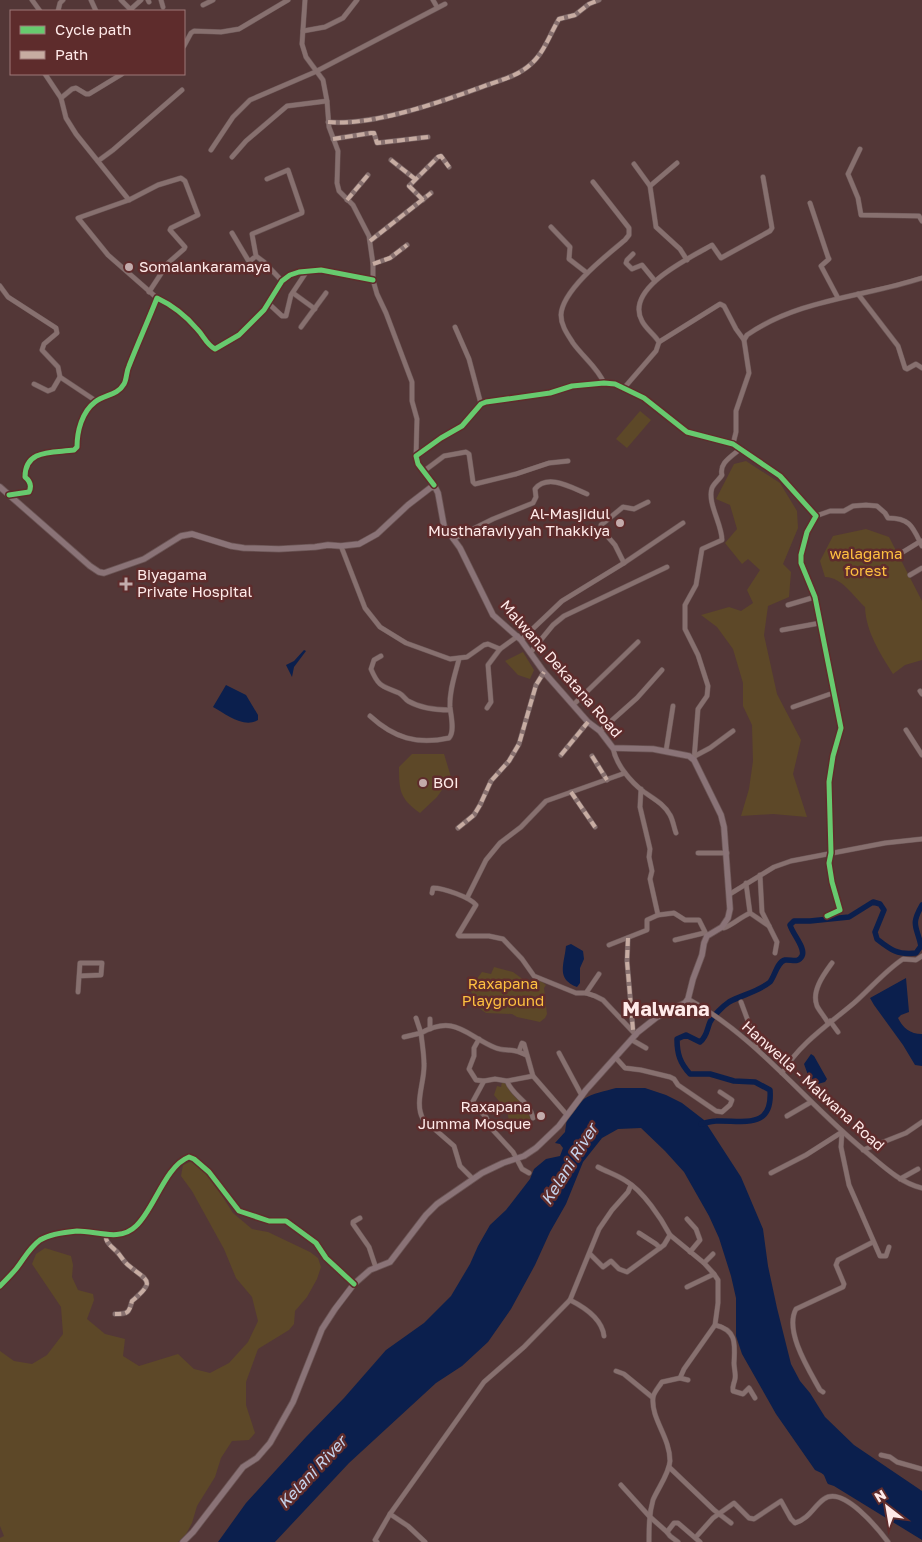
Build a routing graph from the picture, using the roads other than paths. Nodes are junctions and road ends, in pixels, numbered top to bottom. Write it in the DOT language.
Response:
graph roads {
  1 [pos="121,0"];
  2 [pos="141,0"];
  3 [pos="161,0"];
  4 [pos="213,0"];
  5 [pos="288,0"];
  6 [pos="304,0"];
  7 [pos="357,0"];
  8 [pos="433,0"];
  9 [pos="599,0"];
  10 [pos="445,4"];
  11 [pos="203,6"];
  12 [pos="163,7"];
  13 [pos="437,7"];
  14 [pos="132,10"];
  15 [pos="303,31"];
  16 [pos="185,44"];
  17 [pos="316,71"];
  18 [pos="46,75"];
  19 [pos="120,75"];
  20 [pos="182,90"];
  21 [pos="61,98"];
  22 [pos="327,101"];
  23 [pos="328,122"];
  24 [pos="428,137"];
  25 [pos="333,139"];
  26 [pos="211,150"];
  27 [pos="860,150"];
  28 [pos="232,157"];
  29 [pos="390,160"];
  30 [pos="98,161"];
  31 [pos="677,163"];
  32 [pos="634,164"];
  33 [pos="449,167"];
  34 [pos="368,175"];
  35 [pos="763,177"];
  36 [pos="267,179"];
  37 [pos="415,179"];
  38 [pos="593,182"];
  39 [pos="650,186"];
  40 [pos="431,193"];
  41 [pos="129,200"];
  42 [pos="348,200"];
  43 [pos="423,200"];
  44 [pos="810,203"];
  45 [pos="922,221"];
  46 [pos="550,226"];
  47 [pos="232,234"];
  48 [pos="370,241"];
  49 [pos="407,245"];
  50 [pos="633,254"];
  51 [pos="256,256"];
  52 [pos="687,260"];
  53 [pos="373,264"];
  54 [pos="307,271"];
  55 [pos="587,273"];
  56 [pos="922,278"];
  57 [pos="373,280"];
  58 [pos="282,281"];
  59 [pos="655,281"];
  60 [pos="0,286"];
  61 [pos="149,292"];
  62 [pos="293,292"];
  63 [pos="326,293"];
  64 [pos="858,294"];
  65 [pos="157,298"];
  66 [pos="838,298"];
  67 [pos="268,303"];
  68 [pos="315,309"];
  69 [pos="302,327"];
  70 [pos="455,327"];
  71 [pos="744,340"];
  72 [pos="659,342"];
  73 [pos="922,368"];
  74 [pos="60,377"];
  75 [pos="604,383"];
  76 [pos="34,384"];
  77 [pos="624,388"];
  78 [pos="96,401"];
  79 [pos="481,404"];
  80 [pos="733,444"];
  81 [pos="740,450"];
  82 [pos="416,456"];
  83 [pos="568,461"];
  84 [pos="424,471"];
  85 [pos="434,485"];
  86 [pos="0,486"];
  87 [pos="587,494"];
  88 [pos="0,495"];
  89 [pos="10,496"];
  90 [pos="648,502"];
  91 [pos="816,516"];
  92 [pos="683,523"];
  93 [pos="453,539"];
  94 [pos="921,542"];
  95 [pos="341,546"];
  96 [pos="903,552"];
  97 [pos="624,563"];
  98 [pos="667,567"];
  99 [pos="922,568"];
  100 [pos="910,575"];
  101 [pos="815,597"];
  102 [pos="788,605"];
  103 [pos="820,623"];
  104 [pos="782,630"];
  105 [pos="520,638"];
  106 [pos="638,642"];
  107 [pos="500,649"];
  108 [pos="530,652"];
  109 [pos="381,656"];
  110 [pos="459,659"];
  111 [pos="662,670"];
  112 [pos="544,672"];
  113 [pos="833,693"];
  114 [pos="572,705"];
  115 [pos="673,706"];
  116 [pos="793,706"];
  117 [pos="487,708"];
  118 [pos="450,710"];
  119 [pos="370,716"];
  120 [pos="588,722"];
  121 [pos="600,730"];
  122 [pos="906,730"];
  123 [pos="732,731"];
  124 [pos="613,748"];
  125 [pos="666,751"];
  126 [pos="561,755"];
  127 [pos="922,755"];
  128 [pos="592,756"];
  129 [pos="694,758"];
  130 [pos="625,773"];
  131 [pos="607,780"];
  132 [pos="641,789"];
  133 [pos="571,792"];
  134 [pos="594,826"];
  135 [pos="458,828"];
  136 [pos="676,834"];
  137 [pos="922,839"];
  138 [pos="698,853"];
  139 [pos="726,853"];
  140 [pos="831,854"];
  141 [pos="760,875"];
  142 [pos="746,883"];
  143 [pos="432,892"];
  144 [pos="730,894"];
  145 [pos="468,898"];
  146 [pos="750,913"];
  147 [pos="658,915"];
  148 [pos="827,916"];
  149 [pos="769,926"];
  150 [pos="722,927"];
  151 [pos="706,935"];
  152 [pos="628,938"];
  153 [pos="675,940"];
  154 [pos="609,945"];
  155 [pos="775,953"];
  156 [pos="922,956"];
  157 [pos="832,963"];
  158 [pos="600,974"];
  159 [pos="79,976"];
  160 [pos="78,992"];
  161 [pos="586,993"];
  162 [pos="688,999"];
  163 [pos="741,1002"];
  164 [pos="416,1018"];
  165 [pos="430,1019"];
  166 [pos="829,1022"];
  167 [pos="430,1029"];
  168 [pos="838,1032"];
  169 [pos="421,1033"];
  170 [pos="635,1033"];
  171 [pos="404,1037"];
  172 [pos="479,1039"];
  173 [pos="632,1040"];
  174 [pos="646,1048"];
  175 [pos="758,1050"];
  176 [pos="519,1051"];
  177 [pos="559,1054"];
  178 [pos="526,1055"];
  179 [pos="616,1058"];
  180 [pos="782,1073"];
  181 [pos="533,1076"];
  182 [pos="484,1081"];
  183 [pos="507,1081"];
  184 [pos="720,1092"];
  185 [pos="582,1096"];
  186 [pos="810,1102"];
  187 [pos="567,1115"];
  188 [pos="787,1116"];
  189 [pos="533,1118"];
  190 [pos="922,1122"];
  191 [pos="842,1132"];
  192 [pos="863,1150"];
  193 [pos="517,1159"];
  194 [pos="598,1167"];
  195 [pos="918,1169"];
  196 [pos="529,1173"];
  197 [pos="770,1173"];
  198 [pos="473,1178"];
  199 [pos="900,1179"];
  200 [pos="631,1185"];
  201 [pos="922,1188"];
  202 [pos="360,1218"];
  203 [pos="687,1219"];
  204 [pos="639,1233"];
  205 [pos="106,1234"];
  206 [pos="670,1235"];
  207 [pos="873,1242"];
  208 [pos="889,1247"];
  209 [pos="660,1248"];
  210 [pos="690,1252"];
  211 [pos="590,1254"];
  212 [pos="712,1254"];
  213 [pos="704,1262"];
  214 [pos="376,1268"];
  215 [pos="714,1274"];
  216 [pos="354,1284"];
  217 [pos="0,1286"];
  218 [pos="687,1286"];
  219 [pos="570,1300"];
  220 [pos="115,1314"];
  221 [pos="715,1325"];
  222 [pos="604,1336"];
  223 [pos="616,1371"];
  224 [pos="680,1378"];
  225 [pos="688,1380"];
  226 [pos="823,1392"];
  227 [pos="652,1396"];
  228 [pos="755,1398"];
  229 [pos="881,1455"];
  230 [pos="669,1467"];
  231 [pos="922,1469"];
  232 [pos="621,1485"];
  233 [pos="390,1514"];
  234 [pos="719,1514"];
  235 [pos="649,1516"];
  236 [pos="731,1523"];
  237 [pos="667,1532"];
  238 [pos="696,1537"];
  239 [pos="183,1542"];
  240 [pos="377,1542"];
  241 [pos="425,1542"];
  242 [pos="649,1542"];
  243 [pos="678,1542"];
  244 [pos="700,1542"];
  245 [pos="888,1542"];
  1 -- 14 [label="street"];
  2 -- 14 [label="street"];
  3 -- 12 [label="street"];
  4 -- 11 [label="street"];
  5 -- 16 [label="street"];
  6 -- 15 [label="street"];
  7 -- 15 [label="street"];
  8 -- 13 [label="street"];
  9 -- 23 [label="street"];
  10 -- 13 [label="street"];
  13 -- 17 [label="street"];
  15 -- 17 [label="street"];
  17 -- 22 [label="street"];
  17 -- 26 [label="street"];
  18 -- 21 [label="street"];
  19 -- 21 [label="street"];
  20 -- 30 [label="street"];
  21 -- 30 [label="street"];
  22 -- 23 [label="street"];
  22 -- 28 [label="street"];
  23 -- 25 [label="street"];
  24 -- 25 [label="street"];
  25 -- 42 [label="street"];
  27 -- 45 [label="street"];
  29 -- 37 [label="street"];
  30 -- 41 [label="street"];
  31 -- 39 [label="street"];
  32 -- 39 [label="street"];
  33 -- 37 [label="street"];
  34 -- 42 [label="street"];
  35 -- 52 [label="street"];
  36 -- 51 [label="street"];
  37 -- 43 [label="street"];
  38 -- 55 [label="street"];
  39 -- 52 [label="street"];
  40 -- 43 [label="street"];
  41 -- 61 [label="street"];
  41 -- 61 [label="street"];
  42 -- 48 [label="street"];
  43 -- 48 [label="street"];
  44 -- 66 [label="street"];
  46 -- 55 [label="street"];
  47 -- 51 [label="street"];
  48 -- 53 [label="street"];
  49 -- 53 [label="street"];
  50 -- 59 [label="street"];
  51 -- 58 [label="street"];
  52 -- 59 [label="street"];
  53 -- 57 [label="street"];
  54 -- 57 [label="street"];
  54 -- 58 [label="street"];
  54 -- 62 [label="street"];
  55 -- 75 [label="street"];
  56 -- 64 [label="street"];
  57 -- 82 [label="street"];
  58 -- 67 [label="street"];
  59 -- 72 [label="street"];
  60 -- 74 [label="street"];
  61 -- 65 [label="street"];
  62 -- 67 [label="street"];
  62 -- 68 [label="street"];
  63 -- 68 [label="street"];
  64 -- 66 [label="street"];
  64 -- 73 [label="street"];
  65 -- 67 [label="street"];
  65 -- 78 [label="street"];
  66 -- 71 [label="street"];
  68 -- 69 [label="street"];
  70 -- 79 [label="street"];
  71 -- 72 [label="street"];
  71 -- 80 [label="street"];
  72 -- 77 [label="street"];
  74 -- 76 [label="street"];
  74 -- 78 [label="street"];
  75 -- 77 [label="street"];
  75 -- 79 [label="street"];
  77 -- 80 [label="street"];
  78 -- 89 [label="street"];
  79 -- 82 [label="street"];
  80 -- 81 [label="street"];
  81 -- 91 [label="street"];
  81 -- 129 [label="street"];
  82 -- 84 [label="street, Malwana Dekatana Road"];
  83 -- 84 [label="street"];
  84 -- 85 [label="street, Malwana Dekatana Road"];
  85 -- 93 [label="main road, Malwana Dekatana Road"];
  85 -- 95 [label="main road"];
  86 -- 89 [label="main road"];
  87 -- 93 [label="street"];
  88 -- 89 [label="main road"];
  89 -- 95 [label="main road"];
  90 -- 97 [label="street"];
  91 -- 94 [label="street"];
  91 -- 101 [label="street"];
  92 -- 97 [label="street"];
  93 -- 105 [label="main road, Malwana Dekatana Road"];
  94 -- 96 [label="street"];
  95 -- 110 [label="street"];
  97 -- 105 [label="street"];
  98 -- 108 [label="street"];
  99 -- 100 [label="street"];
  101 -- 102 [label="street"];
  101 -- 103 [label="street"];
  103 -- 104 [label="street"];
  103 -- 113 [label="street"];
  105 -- 107 [label="street"];
  105 -- 108 [label="main road, Malwana Dekatana Road"];
  106 -- 114 [label="street"];
  107 -- 110 [label="street"];
  107 -- 117 [label="street"];
  108 -- 112 [label="main road, Malwana Dekatana Road"];
  109 -- 118 [label="street"];
  110 -- 118 [label="street"];
  111 -- 121 [label="street"];
  112 -- 114 [label="main road, Malwana Dekatana Road"];
  112 -- 135 [label="street"];
  113 -- 116 [label="street"];
  113 -- 140 [label="street"];
  114 -- 120 [label="main road, Malwana Dekatana Road"];
  115 -- 125 [label="street"];
  118 -- 119 [label="street"];
  120 -- 121 [label="main road, Malwana Dekatana Road"];
  120 -- 126 [label="street"];
  121 -- 124 [label="main road, Malwana Dekatana Road"];
  122 -- 127 [label="street"];
  123 -- 129 [label="street"];
  124 -- 125 [label="main road, Malwana Dekatana Road"];
  124 -- 130 [label="street"];
  125 -- 129 [label="main road, Malwana Dekatana Road"];
  128 -- 131 [label="street"];
  129 -- 139 [label="main road"];
  130 -- 131 [label="street"];
  130 -- 132 [label="street"];
  131 -- 133 [label="street"];
  132 -- 136 [label="street"];
  132 -- 147 [label="street"];
  133 -- 134 [label="street"];
  133 -- 145 [label="street"];
  137 -- 140 [label="street"];
  138 -- 139 [label="street"];
  139 -- 144 [label="main road"];
  140 -- 141 [label="street"];
  140 -- 148 [label="street"];
  141 -- 142 [label="street"];
  141 -- 149 [label="street"];
  142 -- 144 [label="street"];
  142 -- 146 [label="street"];
  143 -- 145 [label="street"];
  144 -- 150 [label="main road"];
  145 -- 161 [label="street"];
  146 -- 149 [label="street"];
  146 -- 150 [label="street"];
  147 -- 151 [label="street"];
  147 -- 152 [label="street"];
  149 -- 155 [label="street"];
  150 -- 151 [label="main road"];
  151 -- 153 [label="street"];
  151 -- 162 [label="main road"];
  152 -- 154 [label="street"];
  152 -- 170 [label="street"];
  156 -- 166 [label="street"];
  157 -- 166 [label="street"];
  158 -- 161 [label="street"];
  159 -- 159 [label="street"];
  159 -- 160 [label="street"];
  161 -- 170 [label="street"];
  162 -- 170 [label="main road"];
  162 -- 175 [label="street, Hanwella - Malwana Road"];
  163 -- 175 [label="street"];
  164 -- 169 [label="street"];
  165 -- 167 [label="street"];
  166 -- 168 [label="street"];
  166 -- 180 [label="street"];
  167 -- 169 [label="street"];
  167 -- 172 [label="street"];
  169 -- 171 [label="street"];
  169 -- 198 [label="street"];
  170 -- 173 [label="main road"];
  172 -- 176 [label="street"];
  172 -- 182 [label="street"];
  173 -- 174 [label="street"];
  173 -- 179 [label="main road"];
  175 -- 180 [label="street, Hanwella - Malwana Road"];
  176 -- 178 [label="street"];
  176 -- 178 [label="street"];
  177 -- 185 [label="street"];
  178 -- 181 [label="street"];
  179 -- 184 [label="street"];
  179 -- 185 [label="main road"];
  180 -- 186 [label="street, Hanwella - Malwana Road"];
  181 -- 183 [label="street"];
  181 -- 187 [label="street"];
  182 -- 183 [label="street"];
  182 -- 193 [label="street"];
  183 -- 189 [label="street"];
  185 -- 187 [label="main road"];
  186 -- 188 [label="street"];
  186 -- 191 [label="street, Hanwella - Malwana Road"];
  187 -- 193 [label="main road"];
  190 -- 192 [label="street"];
  191 -- 192 [label="street, Hanwella - Malwana Road"];
  191 -- 197 [label="street"];
  191 -- 207 [label="street"];
  192 -- 199 [label="street, Hanwella - Malwana Road"];
  193 -- 196 [label="street"];
  193 -- 198 [label="main road"];
  194 -- 200 [label="street"];
  195 -- 199 [label="street"];
  198 -- 214 [label="main road"];
  199 -- 201 [label="street, Hanwella - Malwana Road"];
  200 -- 206 [label="street"];
  200 -- 211 [label="street"];
  202 -- 214 [label="street"];
  203 -- 210 [label="street"];
  204 -- 209 [label="street"];
  205 -- 216 [label="street"];
  205 -- 217 [label="street"];
  205 -- 220 [label="street"];
  206 -- 209 [label="street"];
  206 -- 210 [label="street"];
  207 -- 208 [label="street"];
  207 -- 226 [label="street"];
  209 -- 211 [label="street"];
  210 -- 213 [label="street"];
  211 -- 219 [label="street"];
  212 -- 213 [label="street"];
  213 -- 215 [label="street"];
  214 -- 216 [label="main road"];
  215 -- 218 [label="street"];
  215 -- 221 [label="street"];
  216 -- 239 [label="main road"];
  219 -- 222 [label="street"];
  219 -- 233 [label="street"];
  221 -- 224 [label="street"];
  221 -- 228 [label="street"];
  223 -- 227 [label="street"];
  224 -- 225 [label="street"];
  224 -- 227 [label="street"];
  227 -- 230 [label="street"];
  229 -- 231 [label="street"];
  230 -- 234 [label="street"];
  230 -- 235 [label="street"];
  232 -- 235 [label="street"];
  233 -- 240 [label="street"];
  233 -- 241 [label="street"];
  234 -- 236 [label="street"];
  234 -- 238 [label="street"];
  234 -- 245 [label="street"];
  235 -- 237 [label="street"];
  235 -- 242 [label="street"];
  237 -- 238 [label="street"];
  237 -- 243 [label="street"];
  238 -- 244 [label="street"];
}
